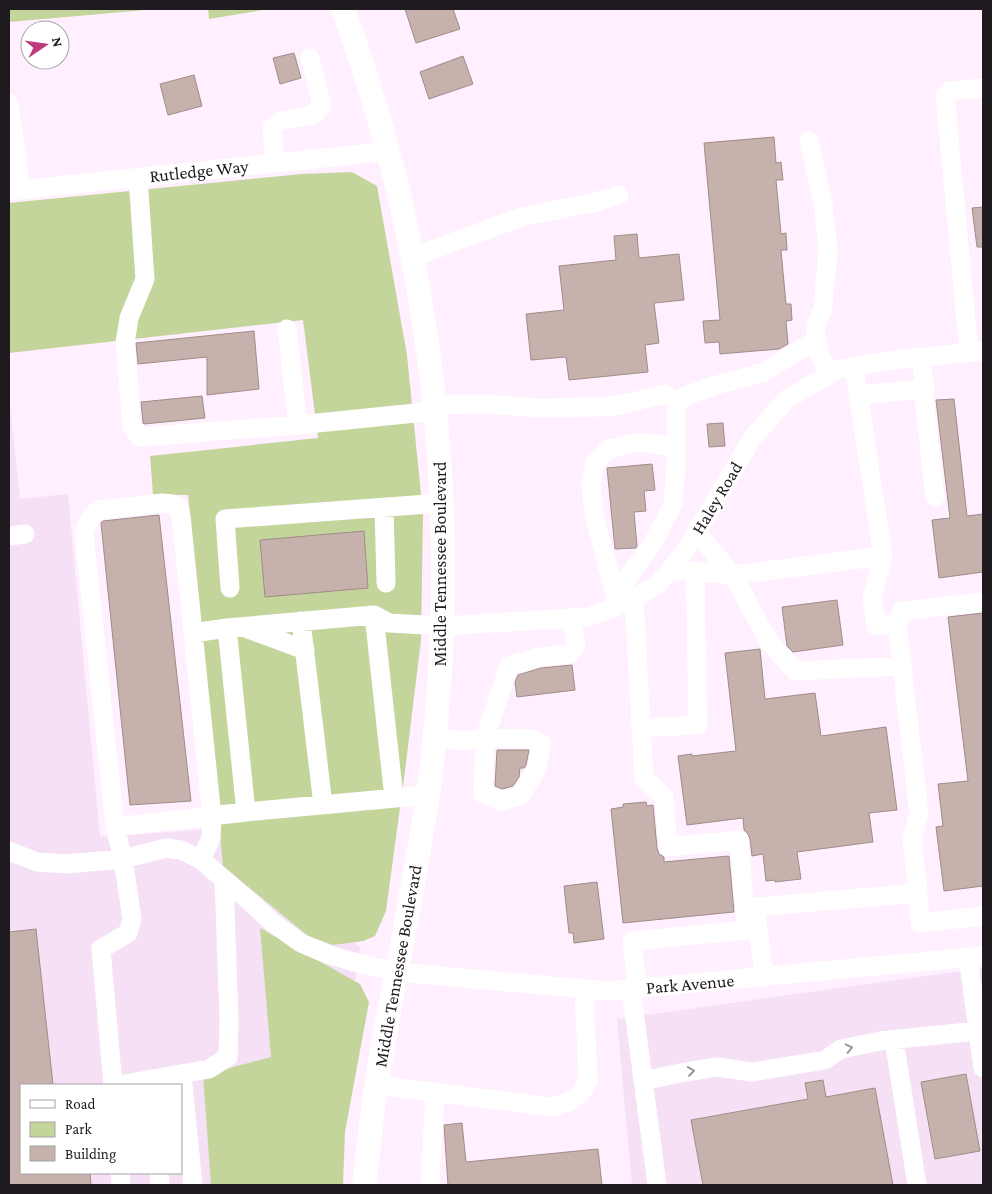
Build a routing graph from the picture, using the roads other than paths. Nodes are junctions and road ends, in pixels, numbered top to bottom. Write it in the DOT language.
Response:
graph roads {
  1 [pos="343,9"];
  2 [pos="310,58"];
  3 [pos="983,88"];
  4 [pos="9,103"];
  5 [pos="809,141"];
  6 [pos="389,151"];
  7 [pos="275,163"];
  8 [pos="138,177"];
  9 [pos="15,190"];
  10 [pos="619,195"];
  11 [pos="413,257"];
  12 [pos="287,329"];
  13 [pos="816,340"];
  14 [pos="976,352"];
  15 [pos="921,358"];
  16 [pos="854,367"];
  17 [pos="829,375"];
  18 [pos="923,389"];
  19 [pos="858,395"];
  20 [pos="676,402"];
  21 [pos="435,408"];
  22 [pos="298,425"];
  23 [pos="676,447"];
  24 [pos="935,497"];
  25 [pos="442,503"];
  26 [pos="384,507"];
  27 [pos="696,532"];
  28 [pos="883,556"];
  29 [pos="671,569"];
  30 [pos="695,571"];
  31 [pos="733,575"];
  32 [pos="386,583"];
  33 [pos="230,588"];
  34 [pos="626,602"];
  35 [pos="983,602"];
  36 [pos="374,615"];
  37 [pos="572,618"];
  38 [pos="301,621"];
  39 [pos="897,623"];
  40 [pos="444,626"];
  41 [pos="235,627"];
  42 [pos="193,633"];
  43 [pos="305,650"];
  44 [pos="903,666"];
  45 [pos="641,728"];
  46 [pos="434,738"];
  47 [pos="428,794"];
  48 [pos="394,798"];
  49 [pos="323,805"];
  50 [pos="246,812"];
  51 [pos="212,816"];
  52 [pos="115,828"];
  53 [pos="9,851"];
  54 [pos="123,859"];
  55 [pos="201,860"];
  56 [pos="224,879"];
  57 [pos="918,893"];
  58 [pos="983,916"];
  59 [pos="752,930"];
  60 [pos="976,956"];
  61 [pos="397,972"];
  62 [pos="764,976"];
  63 [pos="584,989"];
  64 [pos="634,989"];
  65 [pos="977,1031"];
  66 [pos="894,1040"];
  67 [pos="983,1068"];
  68 [pos="182,1074"];
  69 [pos="643,1081"];
  70 [pos="150,1082"];
  71 [pos="113,1084"];
  72 [pos="129,1084"];
  73 [pos="377,1085"];
  74 [pos="435,1092"];
  75 [pos="193,1185"];
  76 [pos="364,1185"];
  77 [pos="430,1185"];
  78 [pos="656,1185"];
  79 [pos="917,1185"];
  1 -- 6 [label="main road, Middle Tennessee Boulevard"];
  2 -- 7 [label="street"];
  3 -- 14 [label="street"];
  4 -- 9 [label="street"];
  5 -- 13 [label="street"];
  6 -- 7 [label="street, Rutledge Way"];
  6 -- 11 [label="main road, Middle Tennessee Boulevard"];
  7 -- 8 [label="street, Rutledge Way"];
  8 -- 9 [label="street, Rutledge Way"];
  8 -- 22 [label="street"];
  10 -- 11 [label="street"];
  11 -- 21 [label="main road, Middle Tennessee Boulevard"];
  12 -- 22 [label="street"];
  13 -- 17 [label="street"];
  13 -- 20 [label="street"];
  14 -- 15 [label="street, Haley Road"];
  15 -- 16 [label="street, Haley Road"];
  15 -- 18 [label="street"];
  16 -- 17 [label="street, Haley Road"];
  16 -- 19 [label="street"];
  17 -- 27 [label="street, Haley Road"];
  18 -- 19 [label="street"];
  18 -- 24 [label="street"];
  19 -- 28 [label="street"];
  20 -- 21 [label="street"];
  20 -- 23 [label="street"];
  21 -- 22 [label="street"];
  21 -- 25 [label="main road, Middle Tennessee Boulevard"];
  23 -- 34 [label="street"];
  23 -- 34 [label="street"];
  25 -- 26 [label="street"];
  25 -- 40 [label="main road, Middle Tennessee Boulevard"];
  26 -- 32 [label="street"];
  26 -- 33 [label="street"];
  27 -- 29 [label="street, Haley Road"];
  27 -- 31 [label="street"];
  28 -- 31 [label="street"];
  28 -- 39 [label="street"];
  29 -- 30 [label="street"];
  29 -- 34 [label="street, Haley Road"];
  30 -- 31 [label="street"];
  30 -- 45 [label="street"];
  31 -- 44 [label="street"];
  34 -- 37 [label="street, Haley Road"];
  34 -- 45 [label="street"];
  35 -- 39 [label="street"];
  36 -- 38 [label="street"];
  36 -- 40 [label="street, Haley Road"];
  36 -- 48 [label="street"];
  37 -- 40 [label="street, Haley Road"];
  37 -- 46 [label="street"];
  38 -- 41 [label="street"];
  38 -- 43 [label="street"];
  39 -- 44 [label="street"];
  40 -- 46 [label="main road, Middle Tennessee Boulevard"];
  41 -- 42 [label="street"];
  41 -- 43 [label="street"];
  41 -- 50 [label="street"];
  42 -- 51 [label="street"];
  42 -- 52 [label="street"];
  43 -- 49 [label="street"];
  44 -- 57 [label="street"];
  45 -- 59 [label="street"];
  46 -- 47 [label="main road, Middle Tennessee Boulevard"];
  47 -- 48 [label="street"];
  47 -- 61 [label="main road, Middle Tennessee Boulevard"];
  48 -- 49 [label="street"];
  49 -- 50 [label="street"];
  50 -- 51 [label="street"];
  51 -- 52 [label="street"];
  51 -- 55 [label="street"];
  52 -- 54 [label="street"];
  53 -- 54 [label="street, Park Avenue"];
  54 -- 55 [label="street, Park Avenue"];
  54 -- 71 [label="street"];
  55 -- 56 [label="street, Park Avenue"];
  56 -- 61 [label="street, Park Avenue"];
  56 -- 68 [label="street"];
  57 -- 58 [label="street"];
  57 -- 59 [label="street"];
  59 -- 62 [label="street"];
  59 -- 64 [label="street"];
  60 -- 62 [label="street, Park Avenue"];
  60 -- 65 [label="street"];
  61 -- 63 [label="street, Park Avenue"];
  61 -- 73 [label="main road, Middle Tennessee Boulevard"];
  62 -- 64 [label="street, Park Avenue"];
  63 -- 64 [label="street, Park Avenue"];
  63 -- 74 [label="street"];
  64 -- 69 [label="street"];
  65 -- 66 [label="street"];
  65 -- 67 [label="street"];
  69 -- 66 [label="street, one-way"];
  66 -- 79 [label="street"];
  68 -- 70 [label="street"];
  68 -- 75 [label="street"];
  69 -- 78 [label="street"];
  70 -- 72 [label="street"];
  73 -- 74 [label="street"];
  73 -- 76 [label="main road, Middle Tennessee Boulevard"];
  74 -- 77 [label="street"];
}
